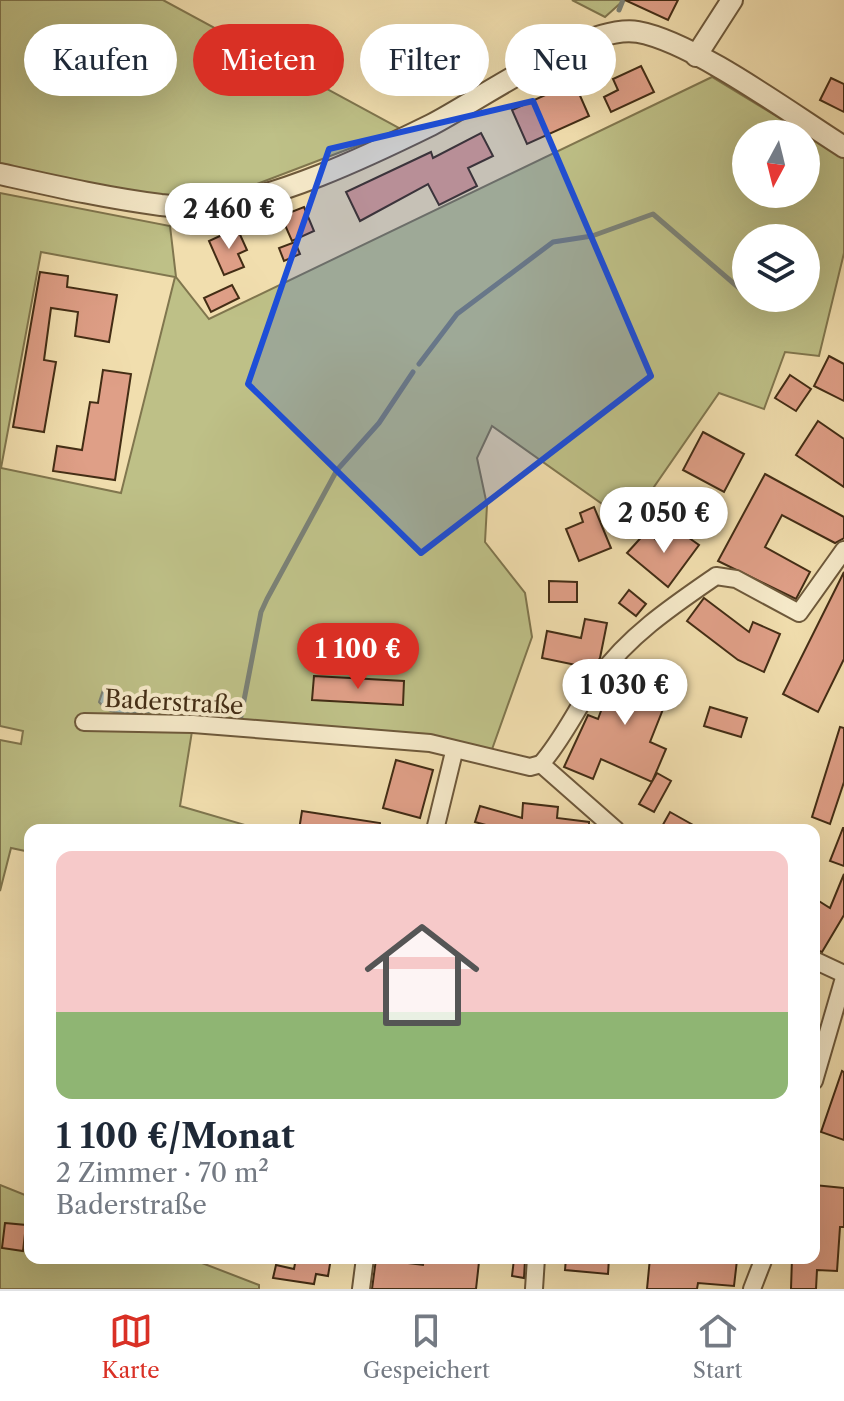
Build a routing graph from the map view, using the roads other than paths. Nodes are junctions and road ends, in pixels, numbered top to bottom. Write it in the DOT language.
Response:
graph roads {
  1 [pos="732,0"];
  2 [pos="696,56"];
  3 [pos="844,147"];
  4 [pos="0,174"];
  5 [pos="844,550"];
  6 [pos="84,722"];
  7 [pos="454,752"];
  8 [pos="541,764"];
  9 [pos="436,824"];
  10 [pos="609,824"];
  11 [pos="820,963"];
  12 [pos="844,976"];
  13 [pos="837,1022"];
  14 [pos="820,1066"];
  15 [pos="364,1264"];
  16 [pos="536,1264"];
  17 [pos="762,1264"];
  18 [pos="361,1289"];
  19 [pos="534,1289"];
  20 [pos="752,1289"];
  1 -- 2 [label="street"];
  2 -- 3 [label="street"];
  2 -- 4 [label="street"];
  5 -- 8 [label="street"];
  6 -- 7 [label="street, Baderstraße"];
  7 -- 8 [label="street, Baderstraße"];
  7 -- 9 [label="street"];
  8 -- 10 [label="street"];
  11 -- 12 [label="street"];
  12 -- 13 [label="street"];
  13 -- 14 [label="street"];
  15 -- 18 [label="street"];
  16 -- 19 [label="street"];
  17 -- 20 [label="street"];
}
